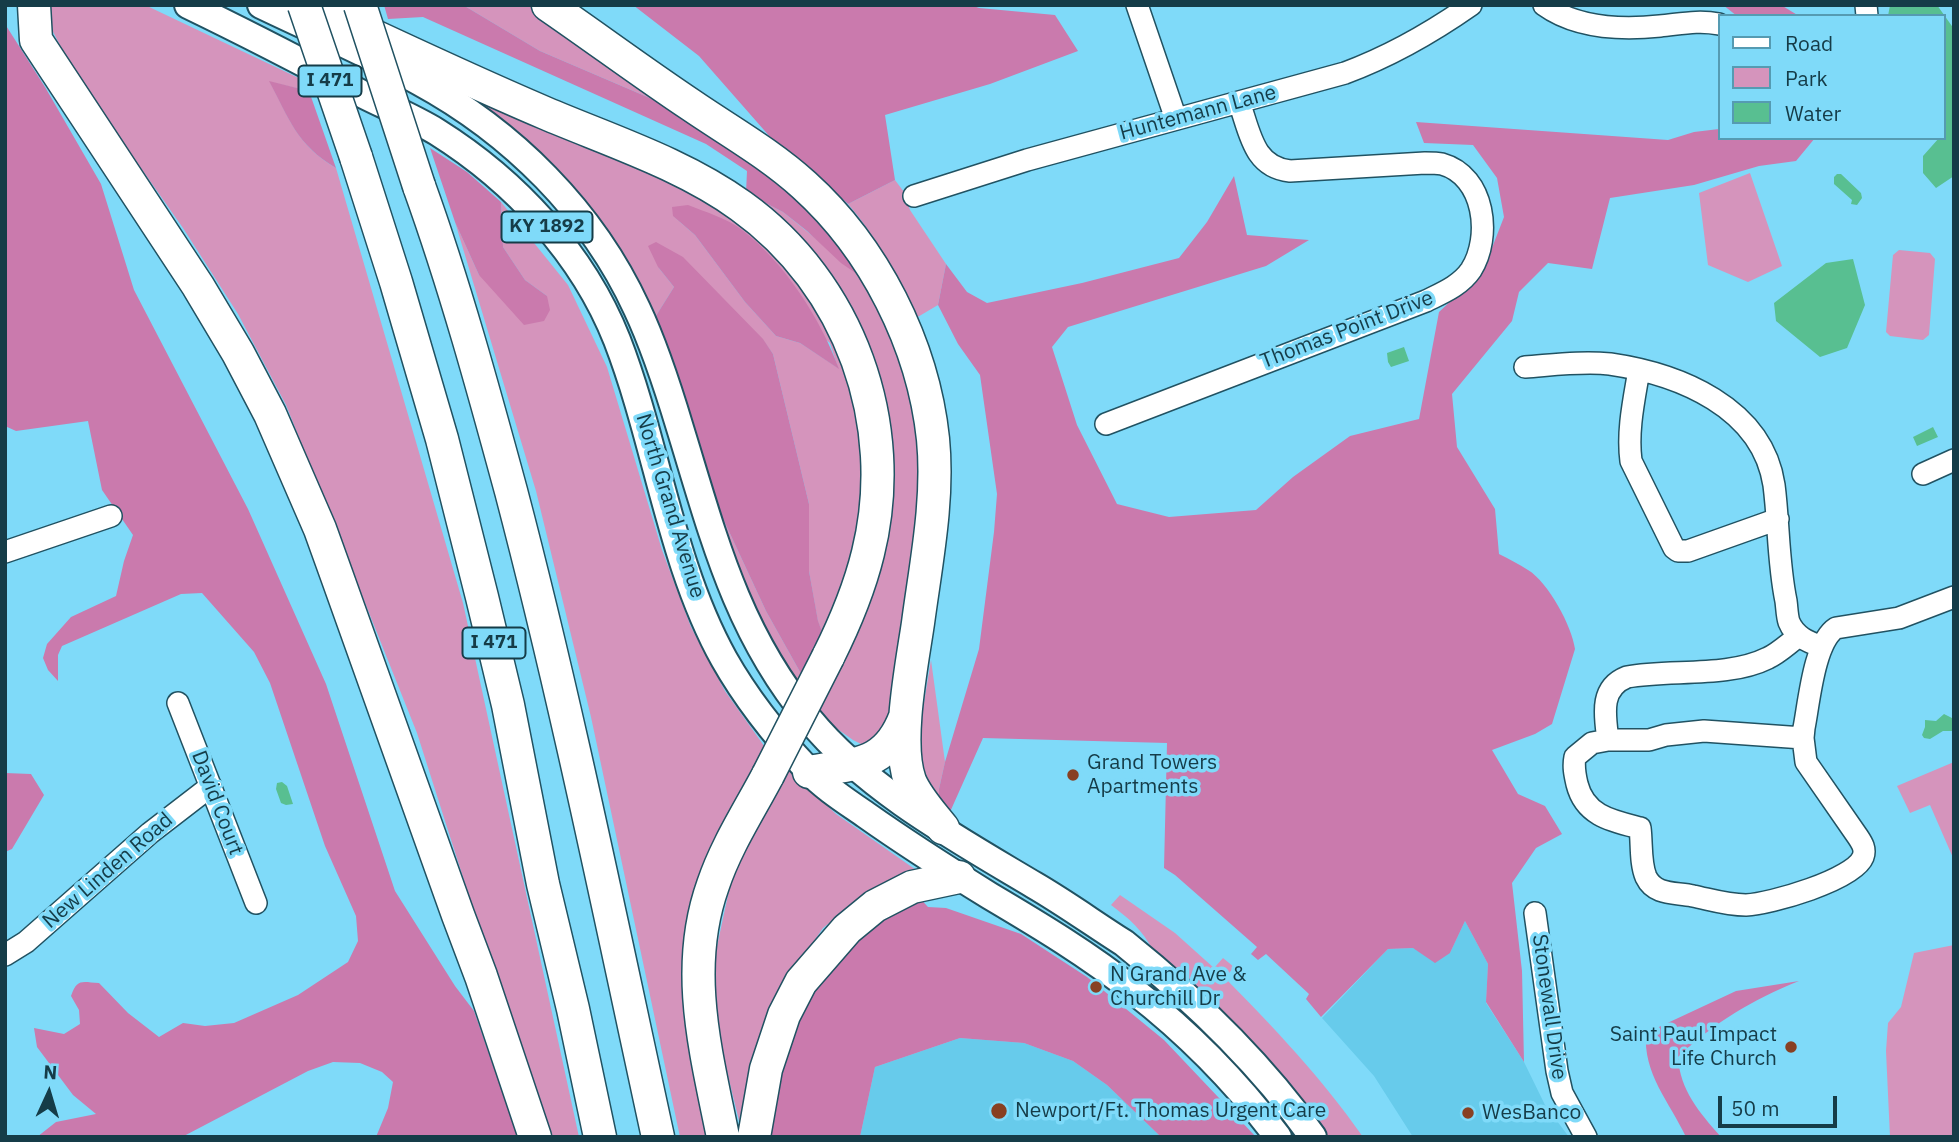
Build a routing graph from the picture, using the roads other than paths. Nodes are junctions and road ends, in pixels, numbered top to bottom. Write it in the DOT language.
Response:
graph roads {
  1 [pos="10,5"];
  2 [pos="34,5"];
  3 [pos="188,5"];
  4 [pos="261,5"];
  5 [pos="306,5"];
  6 [pos="360,5"];
  7 [pos="548,5"];
  8 [pos="1137,5"];
  9 [pos="1471,5"];
  10 [pos="1544,5"];
  11 [pos="1717,24"];
  12 [pos="36,40"];
  13 [pos="1239,102"];
  14 [pos="1177,119"];
  15 [pos="914,196"];
  16 [pos="1525,367"];
  17 [pos="1639,370"];
  18 [pos="1106,424"];
  19 [pos="1954,460"];
  20 [pos="1923,474"];
  21 [pos="111,516"];
  22 [pos="1778,519"];
  23 [pos="5,552"];
  24 [pos="1954,597"];
  25 [pos="1799,636"];
  26 [pos="1822,647"];
  27 [pos="178,703"];
  28 [pos="905,717"];
  29 [pos="1803,738"];
  30 [pos="1608,740"];
  31 [pos="852,764"];
  32 [pos="809,772"];
  33 [pos="211,786"];
  34 [pos="943,828"];
  35 [pos="959,877"];
  36 [pos="256,904"];
  37 [pos="1535,913"];
  38 [pos="5,956"];
  39 [pos="535,1137"];
  40 [pos="600,1137"];
  41 [pos="658,1137"];
  42 [pos="723,1137"];
  43 [pos="754,1137"];
  44 [pos="1278,1137"];
  45 [pos="1313,1137"];
  46 [pos="1586,1137"];
  1 -- 12 [label="highway"];
  2 -- 12 [label="highway"];
  3 -- 32 [label="main road, North Grand Avenue / KY 1892"];
  4 -- 31 [label="main road, North Grand Avenue / KY 1892"];
  5 -- 40 [label="highway, I 471, bridge"];
  5 -- 42 [label="highway, bridge"];
  6 -- 41 [label="highway, I 471, bridge"];
  7 -- 28 [label="highway"];
  8 -- 14 [label="street"];
  9 -- 13 [label="street, Huntemann Lane"];
  10 -- 11 [label="street"];
  12 -- 39 [label="highway"];
  13 -- 14 [label="street, Huntemann Lane"];
  13 -- 18 [label="street, Thomas Point Drive"];
  14 -- 15 [label="street, Huntemann Lane"];
  16 -- 17 [label="street"];
  17 -- 22 [label="street"];
  17 -- 22 [label="street"];
  19 -- 20 [label="street"];
  21 -- 23 [label="street"];
  22 -- 25 [label="street"];
  24 -- 26 [label="street"];
  25 -- 26 [label="street"];
  25 -- 30 [label="street"];
  26 -- 29 [label="street"];
  27 -- 33 [label="street, David Court"];
  28 -- 31 [label="highway"];
  28 -- 34 [label="highway"];
  29 -- 30 [label="street"];
  29 -- 30 [label="street"];
  31 -- 32 [label="highway"];
  31 -- 34 [label="main road, North Grand Avenue / KY 1892"];
  32 -- 35 [label="main road, North Grand Avenue / KY 1892"];
  33 -- 36 [label="street, David Court"];
  33 -- 38 [label="street, New Linden Road"];
  34 -- 45 [label="main road, North Grand Avenue / KY 1892"];
  35 -- 43 [label="highway"];
  35 -- 44 [label="main road, North Grand Avenue / KY 1892"];
  37 -- 46 [label="street, Stonewall Drive"];
}
